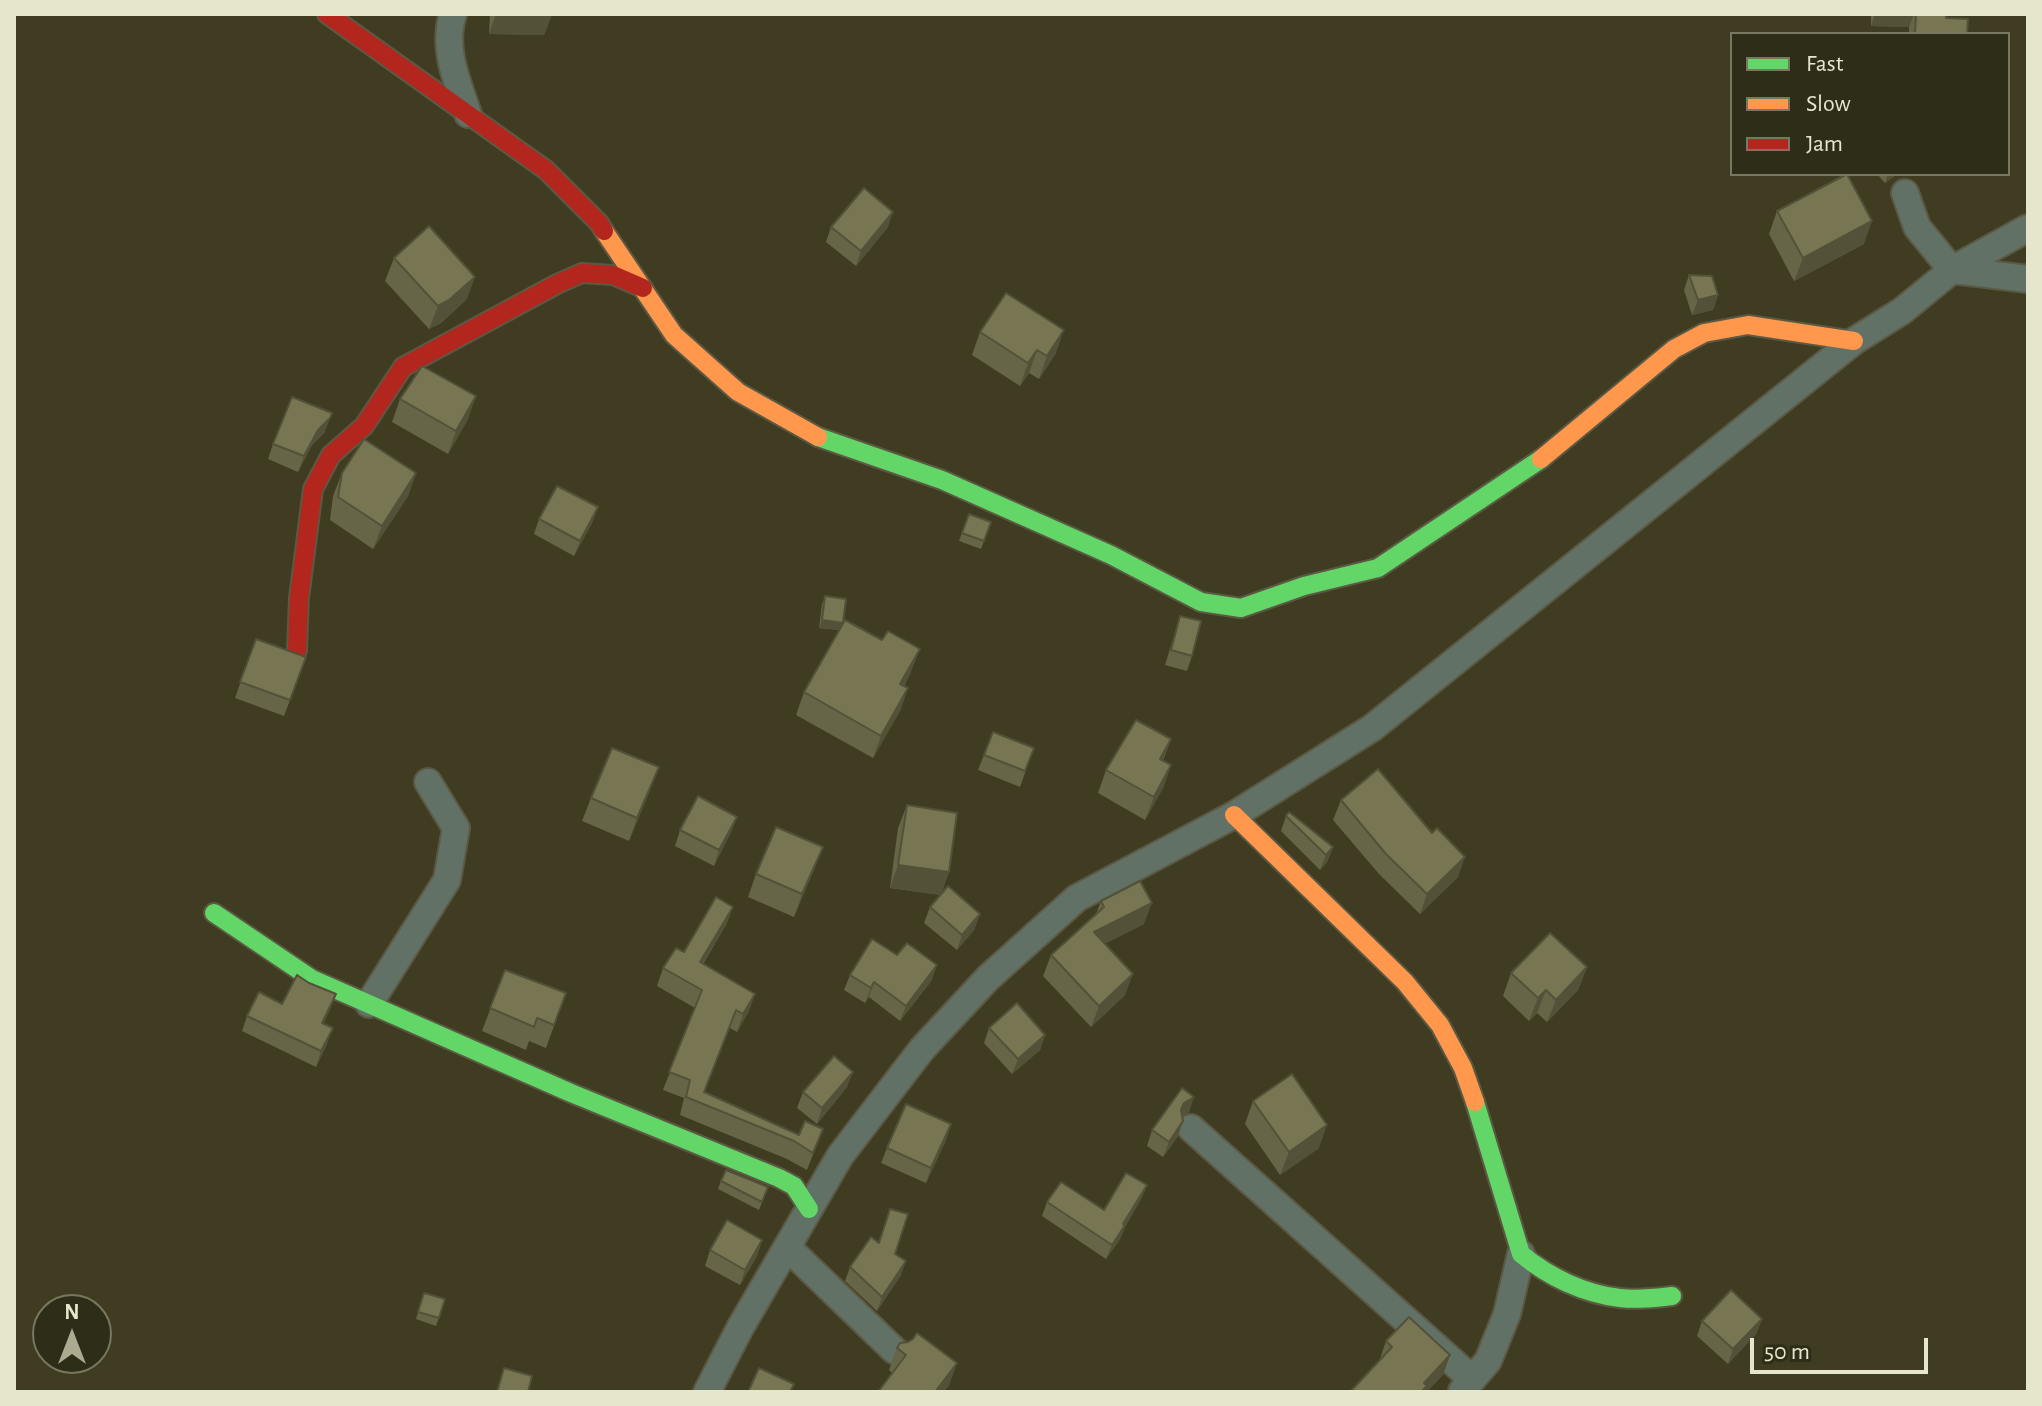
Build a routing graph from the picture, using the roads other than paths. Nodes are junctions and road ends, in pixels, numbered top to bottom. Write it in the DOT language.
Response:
graph roads {
  1 [pos="327,14"];
  2 [pos="453,14"];
  3 [pos="468,114"];
  4 [pos="1905,193"];
  5 [pos="2028,228"];
  6 [pos="1952,270"];
  7 [pos="2028,279"];
  8 [pos="643,288"];
  9 [pos="1854,341"];
  10 [pos="297,650"];
  11 [pos="428,782"];
  12 [pos="1234,815"];
  13 [pos="214,913"];
  14 [pos="369,1004"];
  15 [pos="1191,1128"];
  16 [pos="809,1209"];
  17 [pos="787,1247"];
  18 [pos="1521,1254"];
  19 [pos="1672,1296"];
  20 [pos="894,1350"];
  21 [pos="1467,1385"];
  22 [pos="707,1392"];
  1 -- 3 [label="street"];
  2 -- 3 [label="street"];
  3 -- 8 [label="street"];
  4 -- 6 [label="street"];
  5 -- 6 [label="street"];
  6 -- 7 [label="street"];
  6 -- 9 [label="street"];
  8 -- 9 [label="street"];
  8 -- 10 [label="street"];
  9 -- 12 [label="street"];
  11 -- 14 [label="street"];
  12 -- 16 [label="street"];
  12 -- 18 [label="street"];
  13 -- 14 [label="street"];
  14 -- 16 [label="street"];
  15 -- 21 [label="street"];
  16 -- 17 [label="street"];
  17 -- 20 [label="street"];
  17 -- 22 [label="street"];
  18 -- 19 [label="street"];
  18 -- 21 [label="street"];
}
